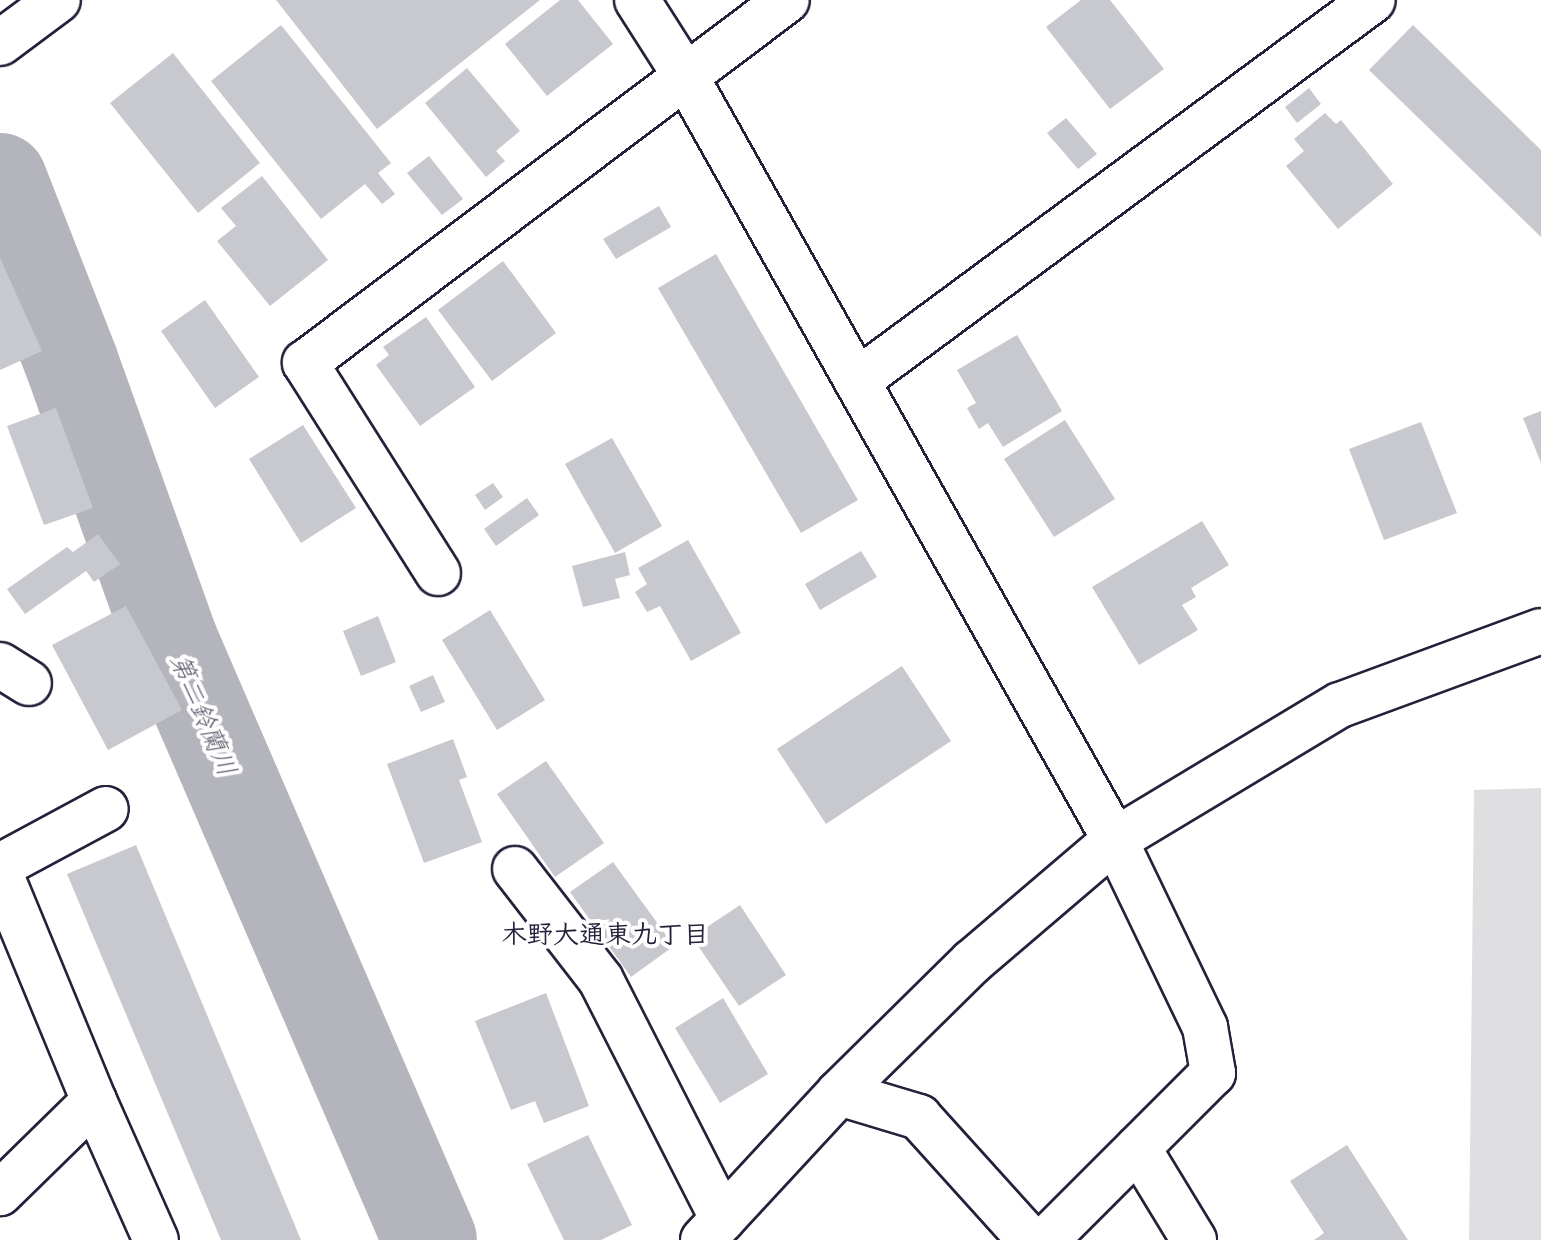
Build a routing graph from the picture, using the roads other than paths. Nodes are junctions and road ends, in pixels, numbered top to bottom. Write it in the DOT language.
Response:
graph roads {
  1 [pos="58,0"];
  2 [pos="637,0"];
  3 [pos="787,0"];
  4 [pos="1373,0"];
  5 [pos="0,43"];
  6 [pos="686,77"];
  7 [pos="857,381"];
  8 [pos="438,573"];
  9 [pos="1541,631"];
  10 [pos="106,809"];
  11 [pos="1115,840"];
  12 [pos="0,866"];
  13 [pos="515,869"];
  14 [pos="0,873"];
  15 [pos="839,1093"];
  16 [pos="94,1101"];
  17 [pos="1138,1148"];
  18 [pos="0,1193"];
  19 [pos="713,1230"];
  20 [pos="156,1240"];
  21 [pos="1030,1240"];
  22 [pos="1046,1240"];
  23 [pos="1194,1240"];
  1 -- 5 [label="main road"];
  2 -- 6 [label="main road"];
  3 -- 6 [label="main road"];
  4 -- 7 [label="main road"];
  6 -- 7 [label="main road"];
  6 -- 8 [label="main road"];
  7 -- 11 [label="main road"];
  9 -- 11 [label="main road"];
  10 -- 12 [label="main road"];
  11 -- 15 [label="main road"];
  11 -- 17 [label="main road"];
  13 -- 19 [label="main road"];
  14 -- 16 [label="main road"];
  15 -- 19 [label="main road"];
  15 -- 21 [label="main road"];
  16 -- 18 [label="main road"];
  16 -- 20 [label="main road"];
  17 -- 22 [label="main road"];
  17 -- 23 [label="main road"];
}
